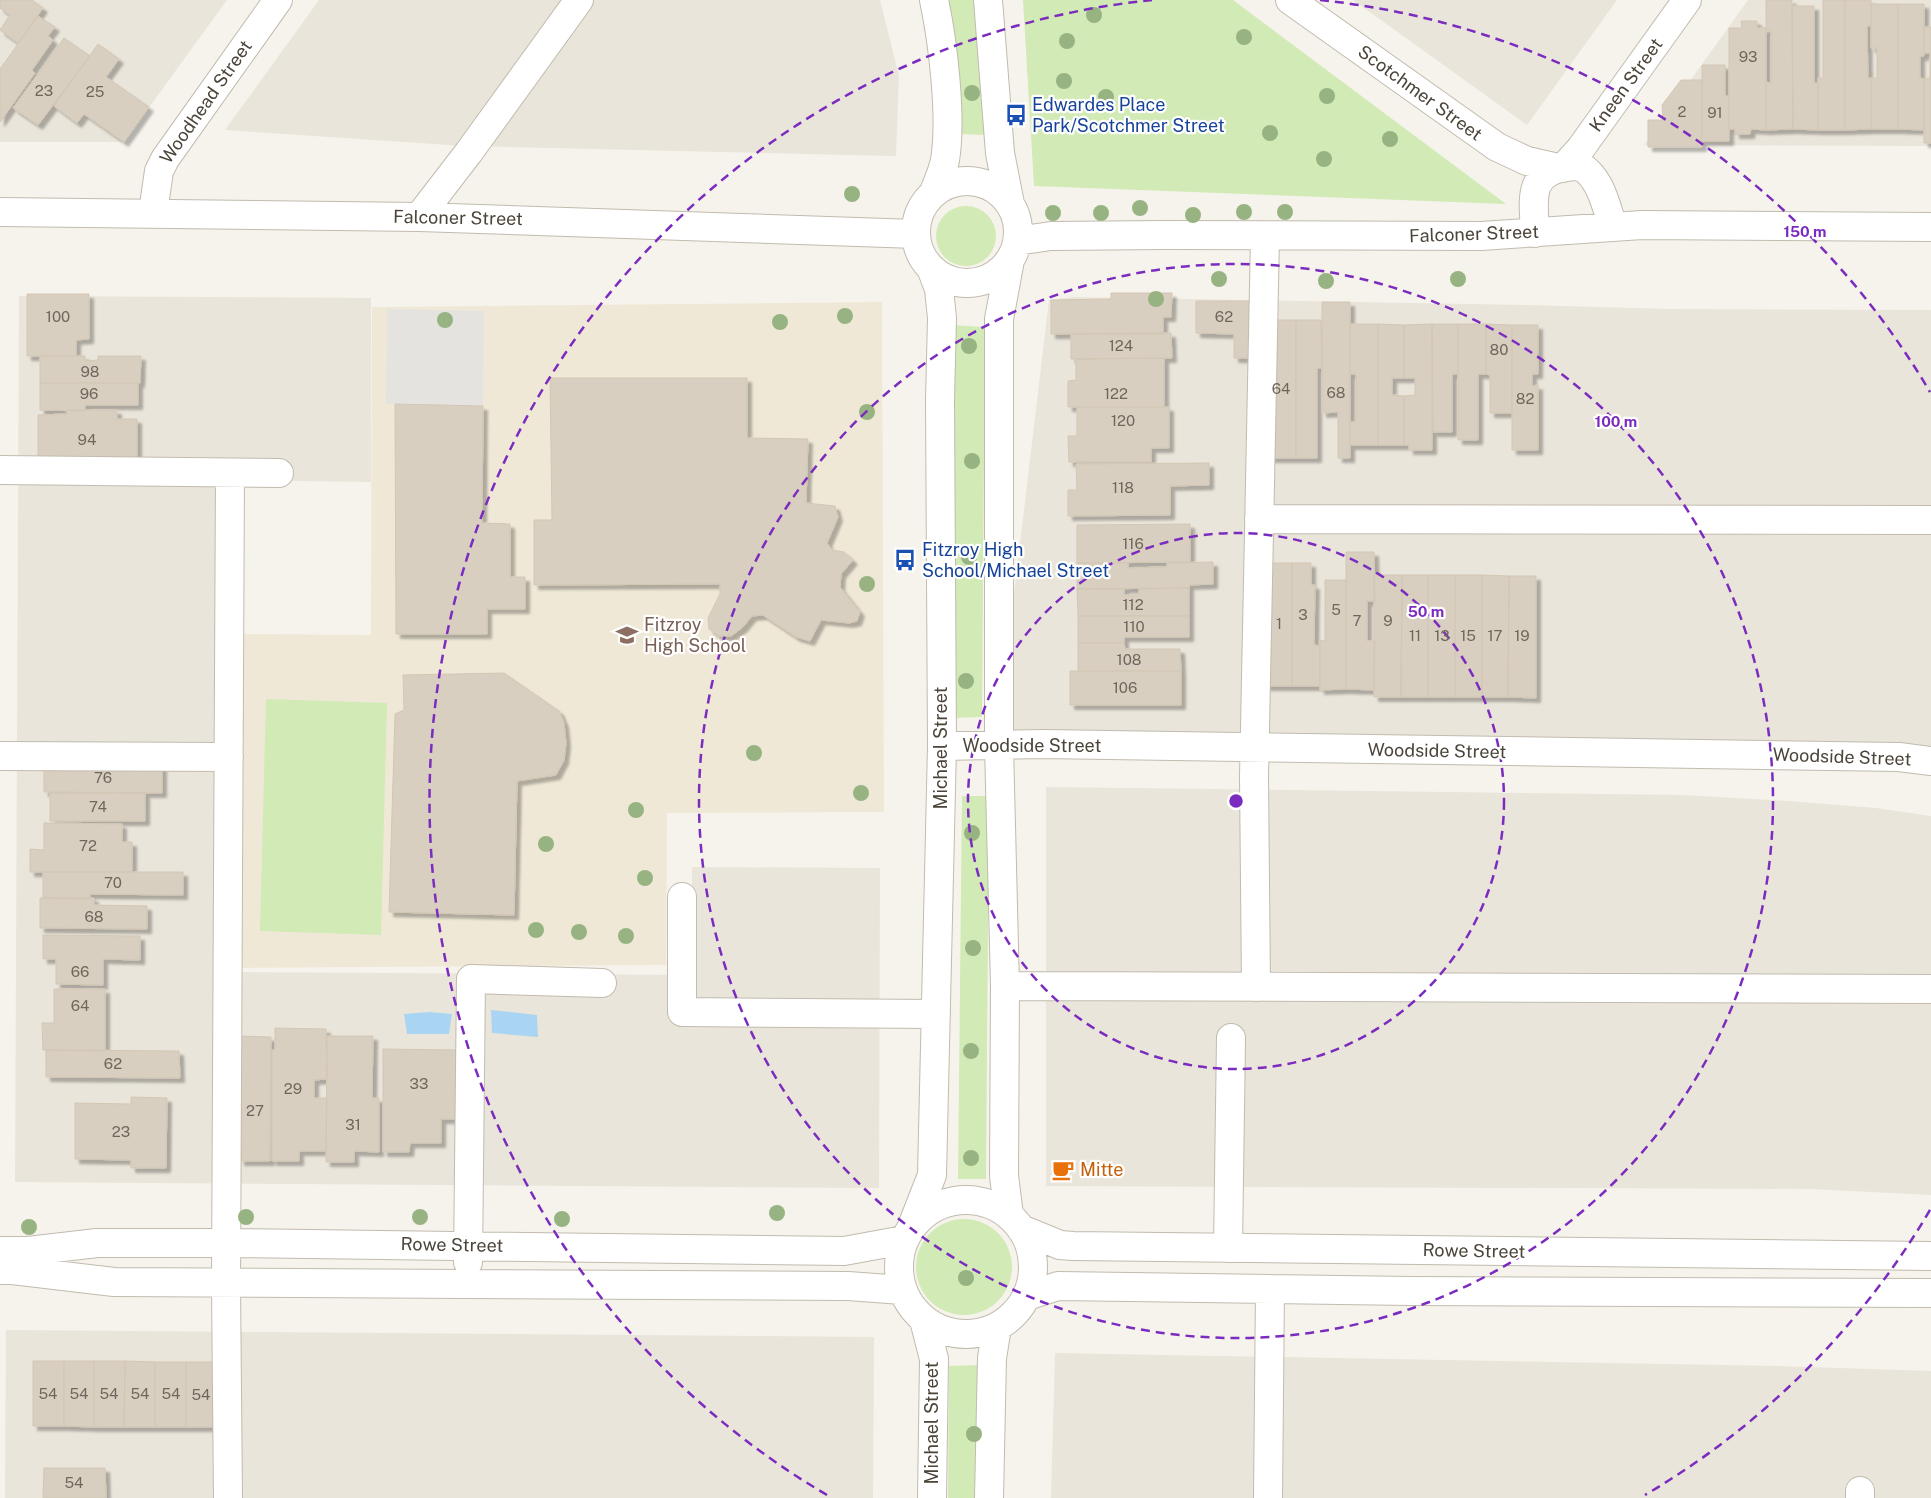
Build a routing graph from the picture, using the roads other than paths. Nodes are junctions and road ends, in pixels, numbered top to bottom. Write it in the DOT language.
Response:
graph roads {
  1 [pos="278,0"];
  2 [pos="579,0"];
  3 [pos="934,0"];
  4 [pos="988,0"];
  5 [pos="1290,0"];
  6 [pos="1687,0"];
  7 [pos="1560,168"];
  8 [pos="934,192"];
  9 [pos="1010,204"];
  10 [pos="0,212"];
  11 [pos="153,212"];
  12 [pos="419,217"];
  13 [pos="1613,226"];
  14 [pos="1931,227"];
  15 [pos="1535,233"];
  16 [pos="916,234"];
  17 [pos="1265,236"];
  18 [pos="1014,250"];
  19 [pos="931,268"];
  20 [pos="0,470"];
  21 [pos="279,472"];
  22 [pos="230,473"];
  23 [pos="1259,519"];
  24 [pos="1931,520"];
  25 [pos="942,746"];
  26 [pos="999,746"];
  27 [pos="1255,748"];
  28 [pos="0,756"];
  29 [pos="229,757"];
  30 [pos="1931,761"];
  31 [pos="682,897"];
  32 [pos="602,983"];
  33 [pos="1006,986"];
  34 [pos="1256,987"];
  35 [pos="1931,989"];
  36 [pos="936,1014"];
  37 [pos="1231,1038"];
  38 [pos="1015,1222"];
  39 [pos="908,1233"];
  40 [pos="228,1243"];
  41 [pos="469,1246"];
  42 [pos="1228,1248"];
  43 [pos="0,1251"];
  44 [pos="1931,1256"];
  45 [pos="0,1270"];
  46 [pos="226,1284"];
  47 [pos="466,1284"];
  48 [pos="1270,1289"];
  49 [pos="902,1290"];
  50 [pos="1931,1293"];
  51 [pos="1027,1296"];
  52 [pos="924,1320"];
  53 [pos="997,1327"];
  54 [pos="228,1498"];
  55 [pos="932,1498"];
  56 [pos="989,1498"];
  57 [pos="1268,1498"];
  1 -- 11 [label="street, Woodhead Street"];
  2 -- 12 [label="street"];
  3 -- 8 [label="street"];
  4 -- 9 [label="street"];
  5 -- 7 [label="street, Scotchmer Street"];
  6 -- 7 [label="street, Kneen Street"];
  7 -- 13 [label="street, Scotchmer Street"];
  7 -- 15 [label="street, Kneen Street"];
  8 -- 9 [label="street"];
  8 -- 16 [label="street"];
  9 -- 18 [label="street"];
  10 -- 11 [label="street, Falconer Street"];
  11 -- 12 [label="street, Falconer Street"];
  12 -- 16 [label="street, Falconer Street"];
  13 -- 14 [label="street, Falconer Street"];
  13 -- 15 [label="street, Falconer Street"];
  15 -- 17 [label="street, Falconer Street"];
  16 -- 19 [label="street"];
  17 -- 18 [label="street, Falconer Street"];
  17 -- 23 [label="street"];
  18 -- 19 [label="street"];
  18 -- 26 [label="street"];
  19 -- 25 [label="street, Michael Street"];
  20 -- 22 [label="street"];
  21 -- 22 [label="street"];
  22 -- 29 [label="street"];
  23 -- 24 [label="street"];
  23 -- 27 [label="street"];
  25 -- 26 [label="street, Woodside Street"];
  25 -- 36 [label="street, Michael Street"];
  26 -- 27 [label="street, Woodside Street"];
  26 -- 33 [label="street"];
  27 -- 30 [label="street, Woodside Street"];
  27 -- 34 [label="street"];
  28 -- 29 [label="street"];
  29 -- 40 [label="street"];
  31 -- 36 [label="street"];
  32 -- 41 [label="street"];
  33 -- 34 [label="street"];
  33 -- 38 [label="street"];
  34 -- 35 [label="street"];
  36 -- 39 [label="street, Michael Street"];
  37 -- 42 [label="street"];
  38 -- 39 [label="street"];
  38 -- 42 [label="street, Rowe Street"];
  38 -- 51 [label="street"];
  39 -- 41 [label="street, Rowe Street"];
  39 -- 49 [label="street"];
  40 -- 41 [label="street, Rowe Street"];
  40 -- 43 [label="street, Rowe Street"];
  40 -- 46 [label="street"];
  41 -- 47 [label="street"];
  42 -- 44 [label="street, Rowe Street"];
  45 -- 46 [label="street"];
  46 -- 47 [label="street"];
  46 -- 54 [label="street"];
  47 -- 49 [label="street"];
  48 -- 50 [label="street"];
  48 -- 51 [label="street"];
  48 -- 57 [label="street"];
  49 -- 52 [label="street"];
  51 -- 53 [label="street"];
  52 -- 53 [label="street"];
  52 -- 55 [label="street, Michael Street"];
  53 -- 56 [label="street"];
}
